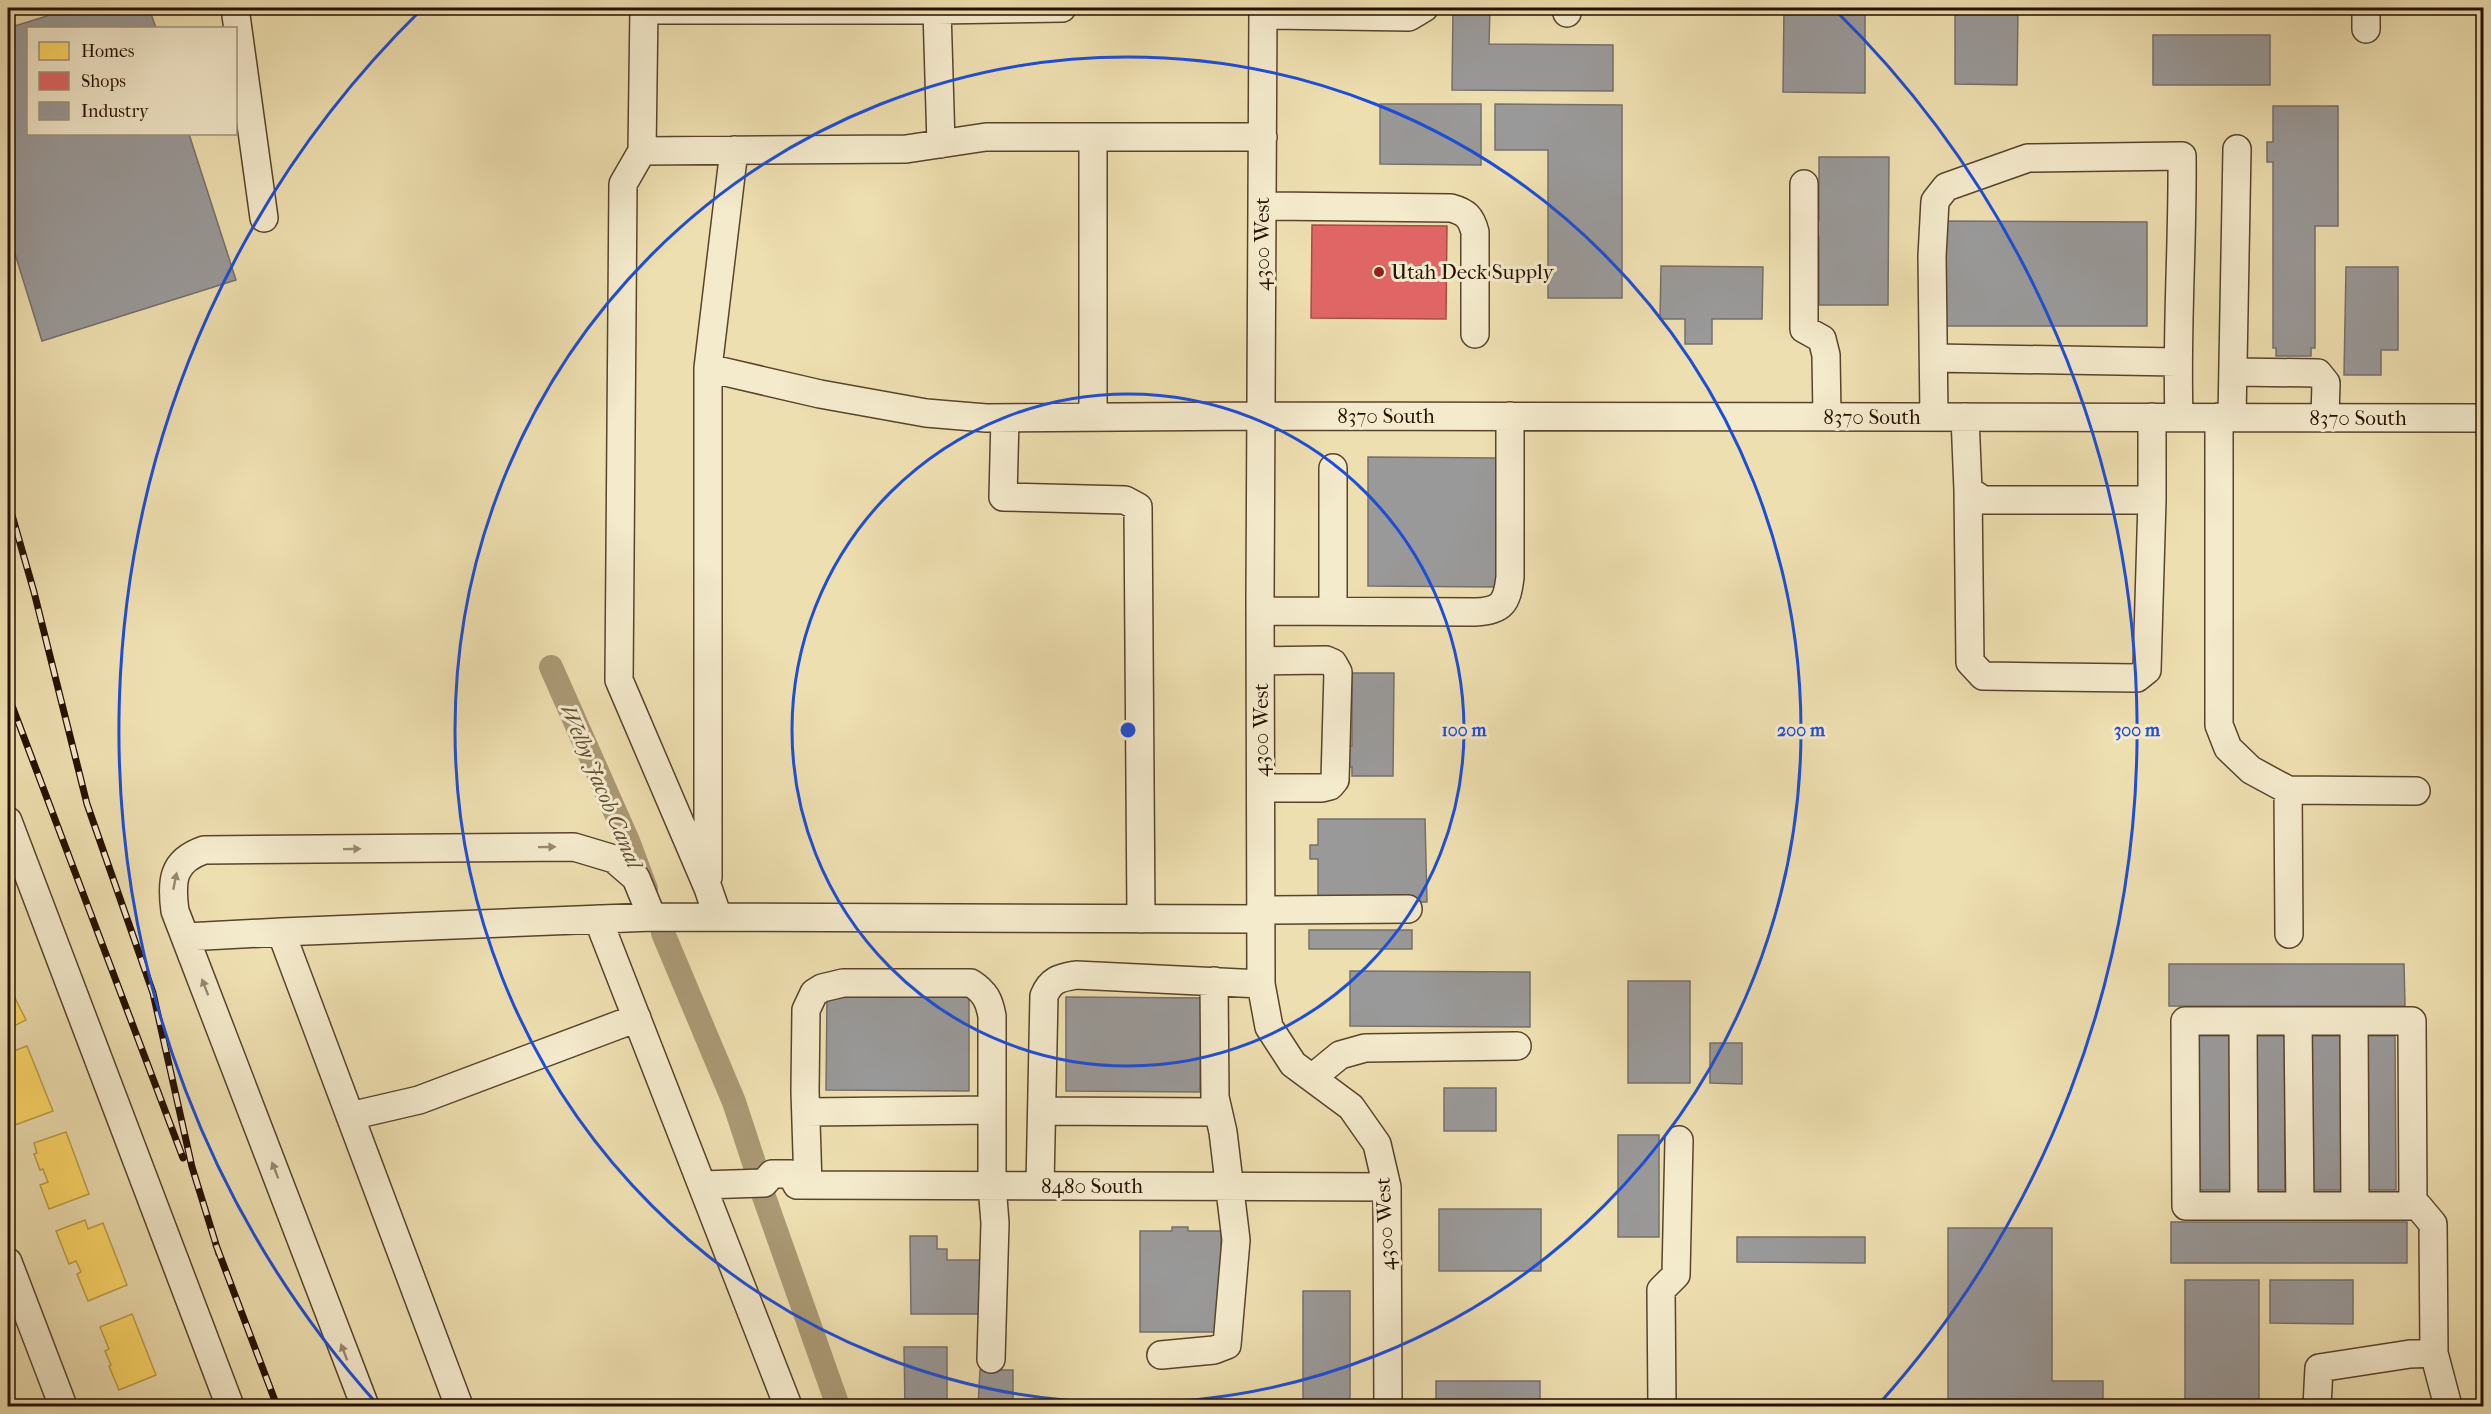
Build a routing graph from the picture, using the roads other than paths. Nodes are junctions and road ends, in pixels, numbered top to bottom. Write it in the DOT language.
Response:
graph roads {
  1 [pos="235,8"];
  2 [pos="1015,8"];
  3 [pos="1062,8"];
  4 [pos="1424,8"];
  5 [pos="644,9"];
  6 [pos="937,10"];
  7 [pos="1263,11"];
  8 [pos="1093,137"];
  9 [pos="1263,137"];
  10 [pos="941,144"];
  11 [pos="2237,149"];
  12 [pos="734,150"];
  13 [pos="642,151"];
  14 [pos="1804,184"];
  15 [pos="1263,206"];
  16 [pos="264,218"];
  17 [pos="1475,334"];
  18 [pos="1934,358"];
  19 [pos="2177,362"];
  20 [pos="708,368"];
  21 [pos="2233,372"];
  22 [pos="1261,416"];
  23 [pos="1510,416"];
  24 [pos="1093,417"];
  25 [pos="1827,417"];
  26 [pos="1934,417"];
  27 [pos="1965,417"];
  28 [pos="2152,417"];
  29 [pos="2179,417"];
  30 [pos="2226,417"];
  31 [pos="2325,417"];
  32 [pos="1005,418"];
  33 [pos="2484,418"];
  34 [pos="1333,468"];
  35 [pos="1968,490"];
  36 [pos="2152,500"];
  37 [pos="1260,611"];
  38 [pos="1333,611"];
  39 [pos="1260,661"];
  40 [pos="1261,788"];
  41 [pos="2288,790"];
  42 [pos="2416,791"];
  43 [pos="8,821"];
  44 [pos="708,888"];
  45 [pos="1408,909"];
  46 [pos="1261,914"];
  47 [pos="652,917"];
  48 [pos="718,917"];
  49 [pos="598,919"];
  50 [pos="1141,919"];
  51 [pos="281,932"];
  52 [pos="2289,934"];
  53 [pos="186,937"];
  54 [pos="1214,981"];
  55 [pos="1261,984"];
  56 [pos="637,1018"];
  57 [pos="2243,1021"];
  58 [pos="2298,1021"];
  59 [pos="2354,1021"];
  60 [pos="1517,1046"];
  61 [pos="1312,1078"];
  62 [pos="992,1110"];
  63 [pos="1042,1111"];
  64 [pos="806,1112"];
  65 [pos="1218,1112"];
  66 [pos="350,1116"];
  67 [pos="1679,1140"];
  68 [pos="702,1185"];
  69 [pos="803,1185"];
  70 [pos="992,1185"];
  71 [pos="1040,1185"];
  72 [pos="1228,1186"];
  73 [pos="1387,1187"];
  74 [pos="2244,1206"];
  75 [pos="2300,1206"];
  76 [pos="2355,1206"];
  77 [pos="2413,1206"];
  78 [pos="9,1268"];
  79 [pos="2434,1353"];
  80 [pos="1161,1355"];
  81 [pos="991,1359"];
  82 [pos="63,1407"];
  83 [pos="230,1407"];
  84 [pos="365,1407"];
  85 [pos="459,1407"];
  86 [pos="788,1407"];
  87 [pos="1388,1407"];
  88 [pos="1662,1407"];
  89 [pos="2317,1407"];
  90 [pos="2448,1407"];
  1 -- 16 [label="street"];
  2 -- 3 [label="street"];
  2 -- 6 [label="street"];
  4 -- 7 [label="street"];
  5 -- 6 [label="street"];
  5 -- 13 [label="street"];
  6 -- 10 [label="street"];
  7 -- 9 [label="street, 4300 West"];
  8 -- 9 [label="street"];
  8 -- 10 [label="street"];
  8 -- 24 [label="street"];
  9 -- 15 [label="street, 4300 West"];
  10 -- 12 [label="street"];
  11 -- 21 [label="street"];
  12 -- 13 [label="street"];
  12 -- 20 [label="street"];
  13 -- 44 [label="street"];
  14 -- 25 [label="street"];
  15 -- 17 [label="street"];
  15 -- 22 [label="street, 4300 West"];
  18 -- 19 [label="street"];
  18 -- 19 [label="street"];
  18 -- 26 [label="street"];
  19 -- 29 [label="street"];
  20 -- 32 [label="street, 8370 South"];
  20 -- 44 [label="street"];
  21 -- 30 [label="street"];
  21 -- 31 [label="street"];
  22 -- 23 [label="street, 8370 South"];
  22 -- 24 [label="street, 8370 South"];
  22 -- 37 [label="street, 4300 West"];
  23 -- 25 [label="street, 8370 South"];
  23 -- 38 [label="street"];
  24 -- 32 [label="street, 8370 South"];
  25 -- 26 [label="street, 8370 South"];
  26 -- 27 [label="street, 8370 South"];
  27 -- 28 [label="street, 8370 South"];
  27 -- 35 [label="street"];
  28 -- 29 [label="street, 8370 South"];
  28 -- 36 [label="street"];
  29 -- 30 [label="street, 8370 South"];
  30 -- 31 [label="street, 8370 South"];
  30 -- 41 [label="street"];
  31 -- 33 [label="street, 8370 South"];
  32 -- 50 [label="street"];
  34 -- 38 [label="street"];
  35 -- 36 [label="street"];
  35 -- 36 [label="street"];
  37 -- 38 [label="street"];
  37 -- 39 [label="street, 4300 West"];
  39 -- 40 [label="street, 4300 West"];
  39 -- 40 [label="street"];
  40 -- 46 [label="street, 4300 West"];
  41 -- 42 [label="street"];
  41 -- 52 [label="street"];
  43 -- 83 [label="street"];
  44 -- 48 [label="street"];
  45 -- 46 [label="street"];
  46 -- 50 [label="street"];
  46 -- 55 [label="street, 4300 West"];
  47 -- 48 [label="street"];
  47 -- 49 [label="street"];
  53 -- 47 [label="street, one-way"];
  48 -- 50 [label="street"];
  49 -- 51 [label="street"];
  49 -- 56 [label="street"];
  51 -- 53 [label="street"];
  51 -- 66 [label="street"];
  84 -- 53 [label="street, one-way"];
  54 -- 55 [label="street"];
  54 -- 63 [label="street"];
  54 -- 65 [label="street"];
  55 -- 61 [label="street, 4300 West"];
  56 -- 66 [label="street"];
  56 -- 68 [label="street"];
  57 -- 58 [label="street"];
  57 -- 74 [label="street"];
  57 -- 74 [label="street"];
  58 -- 59 [label="street"];
  58 -- 75 [label="street"];
  59 -- 76 [label="street"];
  59 -- 77 [label="street"];
  60 -- 61 [label="street"];
  61 -- 73 [label="street, 4300 West"];
  62 -- 64 [label="street"];
  62 -- 64 [label="street"];
  62 -- 70 [label="street"];
  63 -- 65 [label="street"];
  63 -- 71 [label="street"];
  64 -- 69 [label="street"];
  65 -- 72 [label="street"];
  66 -- 85 [label="street"];
  67 -- 88 [label="street"];
  68 -- 69 [label="street"];
  68 -- 86 [label="street"];
  69 -- 70 [label="street, 8480 South"];
  70 -- 71 [label="street, 8480 South"];
  70 -- 81 [label="street"];
  71 -- 72 [label="street, 8480 South"];
  72 -- 73 [label="street, 8480 South"];
  72 -- 80 [label="street"];
  73 -- 87 [label="street, 4300 West"];
  74 -- 75 [label="street"];
  75 -- 76 [label="street"];
  76 -- 77 [label="street"];
  77 -- 79 [label="street"];
  78 -- 82 [label="street"];
  79 -- 89 [label="street"];
  79 -- 90 [label="street"];
}
